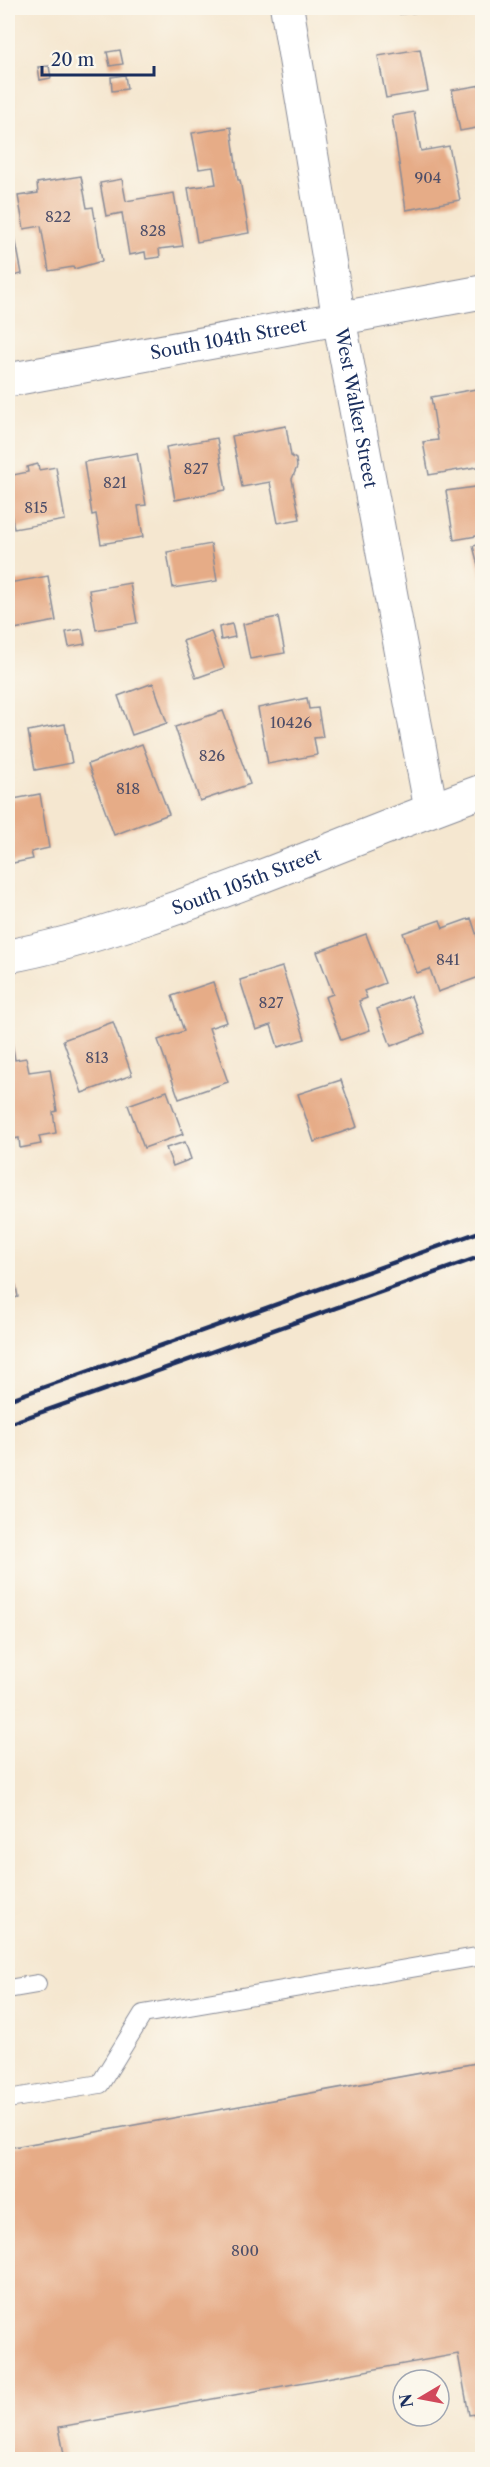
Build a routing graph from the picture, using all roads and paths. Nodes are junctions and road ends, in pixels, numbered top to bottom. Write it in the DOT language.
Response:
graph roads {
  1 [pos="287,8"];
  2 [pos="483,292"];
  3 [pos="339,319"];
  4 [pos="8,380"];
  5 [pos="483,791"];
  6 [pos="431,809"];
  7 [pos="8,956"];
  8 [pos="483,1956"];
  9 [pos="37,1984"];
  10 [pos="8,1989"];
  11 [pos="8,2099"];
  1 -- 3 [label="street, West Walker Street"];
  2 -- 3 [label="street, South 104th Street"];
  3 -- 4 [label="street, South 104th Street"];
  3 -- 6 [label="street, West Walker Street"];
  5 -- 6 [label="street, South 105th Street"];
  6 -- 7 [label="street, South 105th Street"];
  8 -- 11 [label="lane"];
  9 -- 10 [label="lane"];
}
